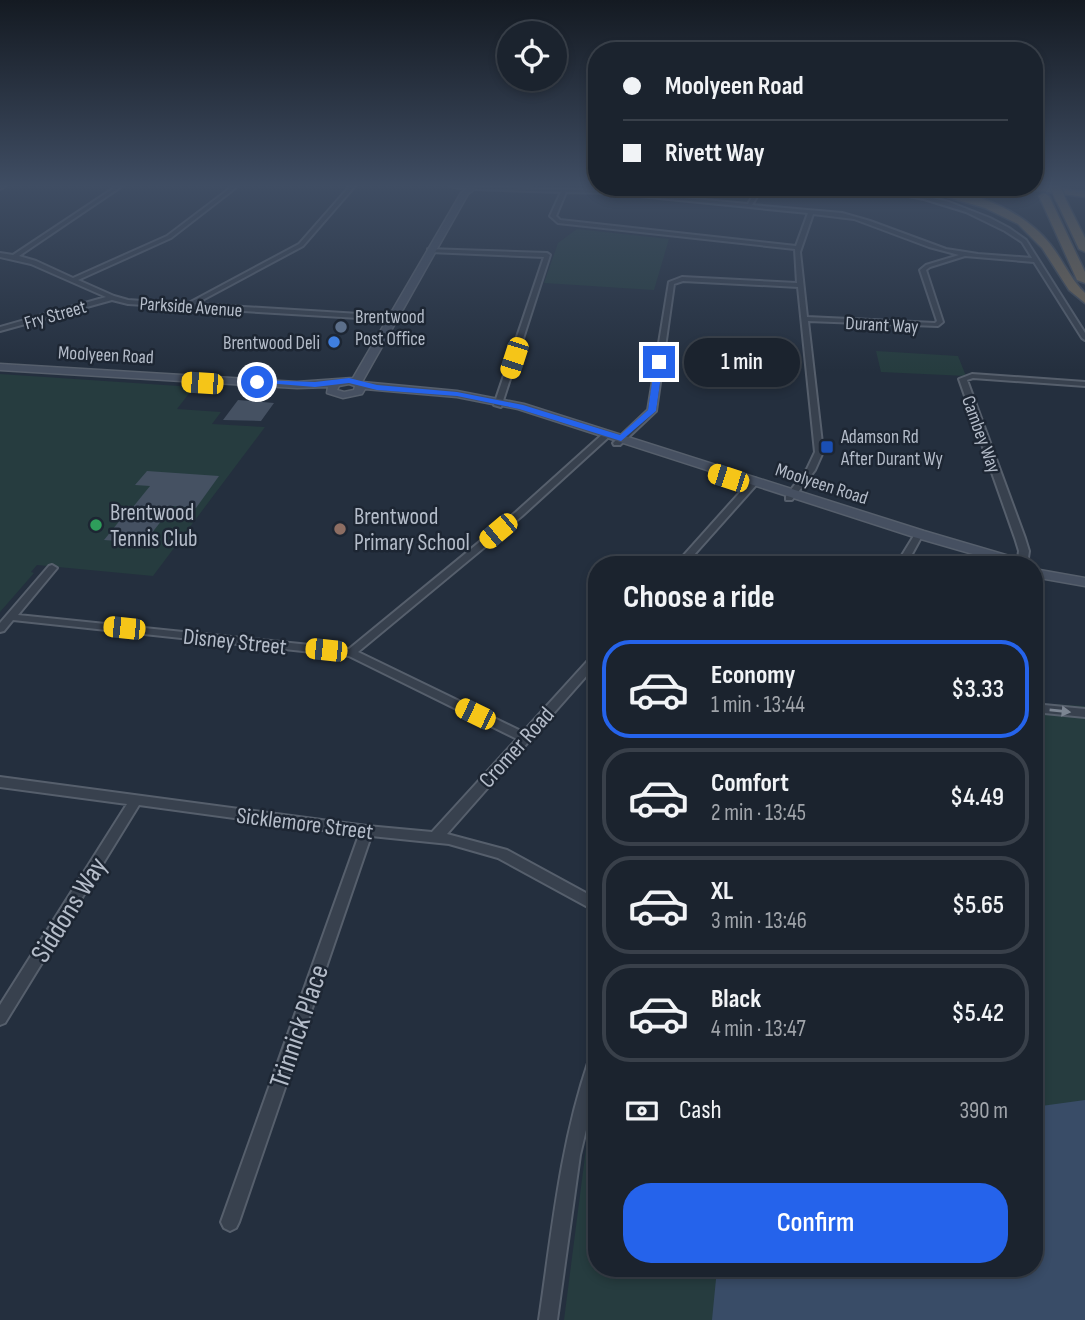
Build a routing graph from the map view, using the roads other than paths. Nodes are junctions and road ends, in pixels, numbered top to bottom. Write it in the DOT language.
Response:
graph roads {
  1 [pos="797,247"];
  2 [pos="28,248"];
  3 [pos="146,248"];
  4 [pos="294,248"];
  5 [pos="940,248"];
  6 [pos="1028,248"];
  7 [pos="1048,248"];
  8 [pos="1067,248"];
  9 [pos="430,250"];
  10 [pos="1068,251"];
  11 [pos="1085,251"];
  12 [pos="0,255"];
  13 [pos="967,255"];
  14 [pos="15,256"];
  15 [pos="1036,260"];
  16 [pos="74,280"];
  17 [pos="1085,283"];
  18 [pos="801,285"];
  19 [pos="111,298"];
  20 [pos="1085,299"];
  21 [pos="185,307"];
  22 [pos="388,318"];
  23 [pos="805,319"];
  24 [pos="0,329"];
  25 [pos="1085,338"];
  26 [pos="0,369"];
  27 [pos="1085,384"];
  28 [pos="337,385"];
  29 [pos="359,386"];
  30 [pos="499,403"];
  31 [pos="613,438"];
  32 [pos="753,483"];
  33 [pos="792,496"];
  34 [pos="918,536"];
  35 [pos="688,556"];
  36 [pos="906,556"];
  37 [pos="977,556"];
  38 [pos="990,556"];
  39 [pos="1024,556"];
  40 [pos="52,568"];
  41 [pos="1043,569"];
  42 [pos="1043,575"];
  43 [pos="1085,576"];
  44 [pos="1085,582"];
  45 [pos="10,617"];
  46 [pos="0,629"];
  47 [pos="351,653"];
  48 [pos="588,667"];
  49 [pos="1043,709"];
  50 [pos="1085,713"];
  51 [pos="524,738"];
  52 [pos="0,782"];
  53 [pos="135,801"];
  54 [pos="367,831"];
  55 [pos="435,838"];
  56 [pos="588,901"];
  57 [pos="0,1018"];
  58 [pos="588,1083"];
  59 [pos="230,1222"];
  60 [pos="548,1320"];
  1 -- 18 [label="street"];
  2 -- 14 [label="street"];
  3 -- 16 [label="street"];
  4 -- 21 [label="street"];
  5 -- 13 [label="street"];
  6 -- 15 [label="street"];
  7 -- 20 [label="highway"];
  8 -- 10 [label="highway"];
  9 -- 22 [label="main road"];
  9 -- 30 [label="street"];
  10 -- 11 [label="highway"];
  10 -- 17 [label="highway"];
  12 -- 14 [label="street, Parkside Avenue"];
  13 -- 15 [label="street"];
  13 -- 23 [label="street, Durant Way"];
  14 -- 16 [label="street, Parkside Avenue"];
  15 -- 25 [label="street"];
  16 -- 19 [label="street, Parkside Avenue"];
  18 -- 23 [label="street"];
  18 -- 31 [label="street"];
  19 -- 21 [label="street, Parkside Avenue"];
  19 -- 24 [label="street, Fry Street"];
  21 -- 22 [label="street, Parkside Avenue"];
  22 -- 28 [label="main road"];
  22 -- 29 [label="main road"];
  23 -- 33 [label="street"];
  26 -- 28 [label="main road, Moolyeen Road"];
  27 -- 39 [label="street, Cambey Way"];
  28 -- 29 [label="main road, Moolyeen Road"];
  29 -- 30 [label="main road, Moolyeen Road"];
  30 -- 31 [label="main road, Moolyeen Road"];
  31 -- 32 [label="main road, Moolyeen Road"];
  31 -- 47 [label="street"];
  32 -- 33 [label="main road, Moolyeen Road"];
  32 -- 35 [label="street"];
  33 -- 34 [label="main road, Moolyeen Road"];
  34 -- 36 [label="street"];
  34 -- 37 [label="main road, Moolyeen Road"];
  34 -- 38 [label="main road, Moolyeen Road"];
  40 -- 45 [label="street"];
  41 -- 43 [label="main road"];
  42 -- 44 [label="main road"];
  45 -- 46 [label="street"];
  45 -- 47 [label="street, Disney Street"];
  47 -- 51 [label="street, Disney Street"];
  48 -- 51 [label="street, Cromer Road"];
  49 -- 50 [label="street, one-way"];
  51 -- 55 [label="street, Cromer Road"];
  52 -- 53 [label="street, Sicklemore Street"];
  53 -- 54 [label="street, Sicklemore Street"];
  53 -- 57 [label="street, Siddons Way"];
  54 -- 55 [label="street, Sicklemore Street"];
  54 -- 59 [label="street, Trinnick Place"];
  55 -- 56 [label="street, Sicklemore Street"];
  58 -- 60 [label="street"];
}
